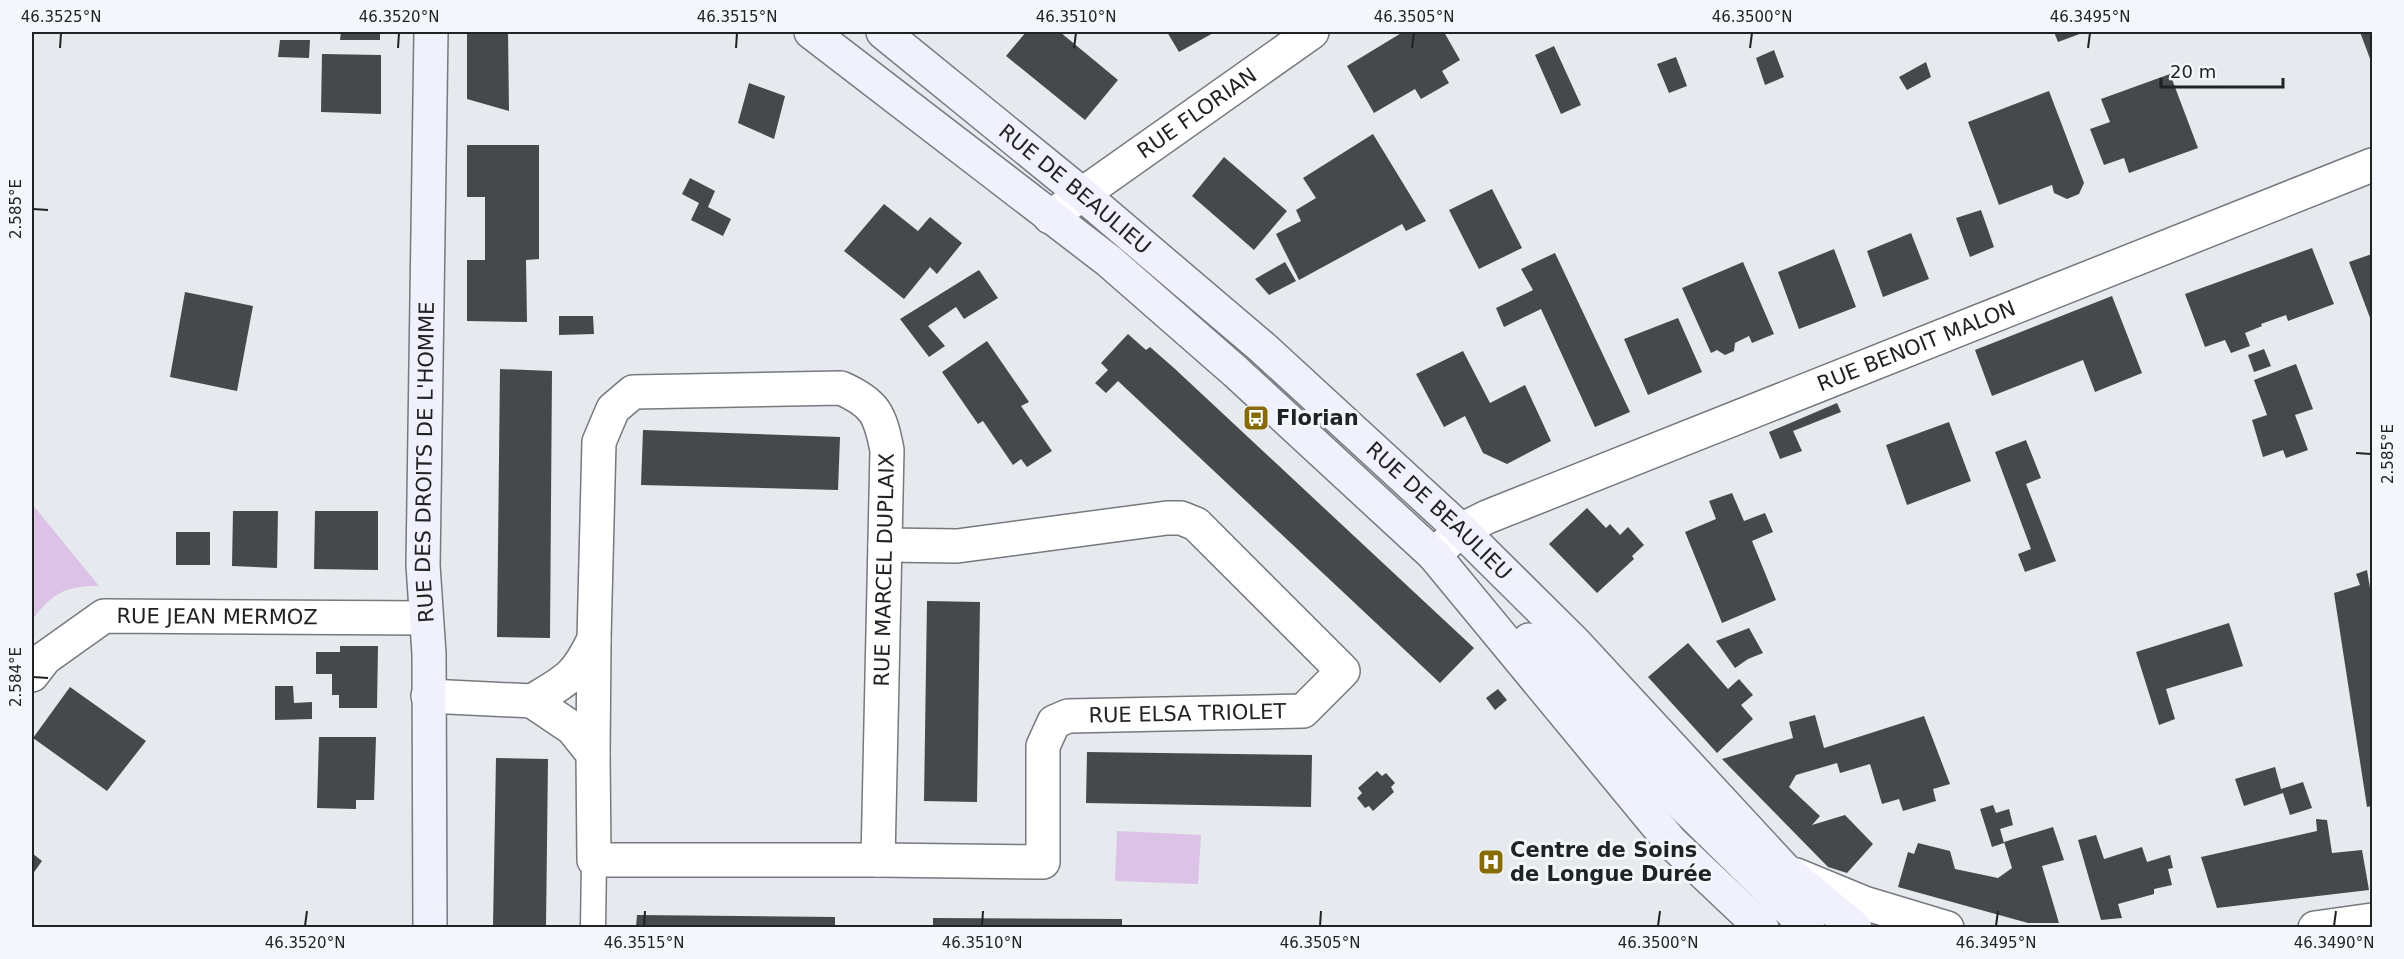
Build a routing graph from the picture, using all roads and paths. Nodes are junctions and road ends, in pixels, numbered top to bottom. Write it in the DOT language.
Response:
graph roads {
  1 [pos="431,32"];
  2 [pos="811,32"];
  3 [pos="883,32"];
  4 [pos="1312,32"];
  5 [pos="2373,165"];
  6 [pos="1082,194"];
  7 [pos="1050,217"];
  8 [pos="1461,530"];
  9 [pos="885,545"];
  10 [pos="1434,555"];
  11 [pos="1456,580"];
  12 [pos="426,618"];
  13 [pos="594,639"];
  14 [pos="32,675"];
  15 [pos="428,696"];
  16 [pos="532,701"];
  17 [pos="593,754"];
  18 [pos="594,860"];
  19 [pos="878,860"];
  20 [pos="1784,869"];
  21 [pos="2373,920"];
  22 [pos="430,927"];
  23 [pos="593,927"];
  24 [pos="1762,927"];
  25 [pos="1808,927"];
  26 [pos="1855,927"];
  27 [pos="1947,927"];
  28 [pos="2315,927"];
  1 -- 12 [label="main road, RUE DES DROITS DE L'HOMME"];
  2 -- 7 [label="main road, RUE DE BEAULIEU"];
  3 -- 6 [label="main road, RUE DE BEAULIEU"];
  4 -- 6 [label="street, RUE FLORIAN"];
  5 -- 8 [label="street, RUE BENOIT MALON"];
  6 -- 7 [label="street, RUE FLORIAN"];
  6 -- 8 [label="main road, RUE DE BEAULIEU"];
  7 -- 10 [label="main road, RUE DE BEAULIEU"];
  8 -- 10 [label="street, RUE BENOIT MALON"];
  8 -- 20 [label="main road, RUE DE BEAULIEU"];
  9 -- 13 [label="street, RUE MARCEL DUPLAIX"];
  9 -- 19 [label="street, RUE MARCEL DUPLAIX"];
  9 -- 19 [label="street, RUE ELSA TRIOLET"];
  10 -- 11 [label="main road, RUE DE BEAULIEU"];
  11 -- 24 [label="main road, RUE DE BEAULIEU"];
  11 -- 25 [label="main road"];
  12 -- 14 [label="street, RUE JEAN MERMOZ"];
  12 -- 15 [label="main road, RUE DES DROITS DE L'HOMME"];
  13 -- 16 [label="street, RUE MARCEL DUPLAIX"];
  13 -- 17 [label="street"];
  15 -- 16 [label="street"];
  15 -- 22 [label="main road, RUE DES DROITS DE L'HOMME"];
  16 -- 17 [label="street"];
  17 -- 18 [label="street"];
  18 -- 19 [label="street"];
  18 -- 23 [label="lane"];
  20 -- 26 [label="main road, RUE DE BEAULIEU"];
  20 -- 27 [label="street"];
  21 -- 28 [label="street"];
}
